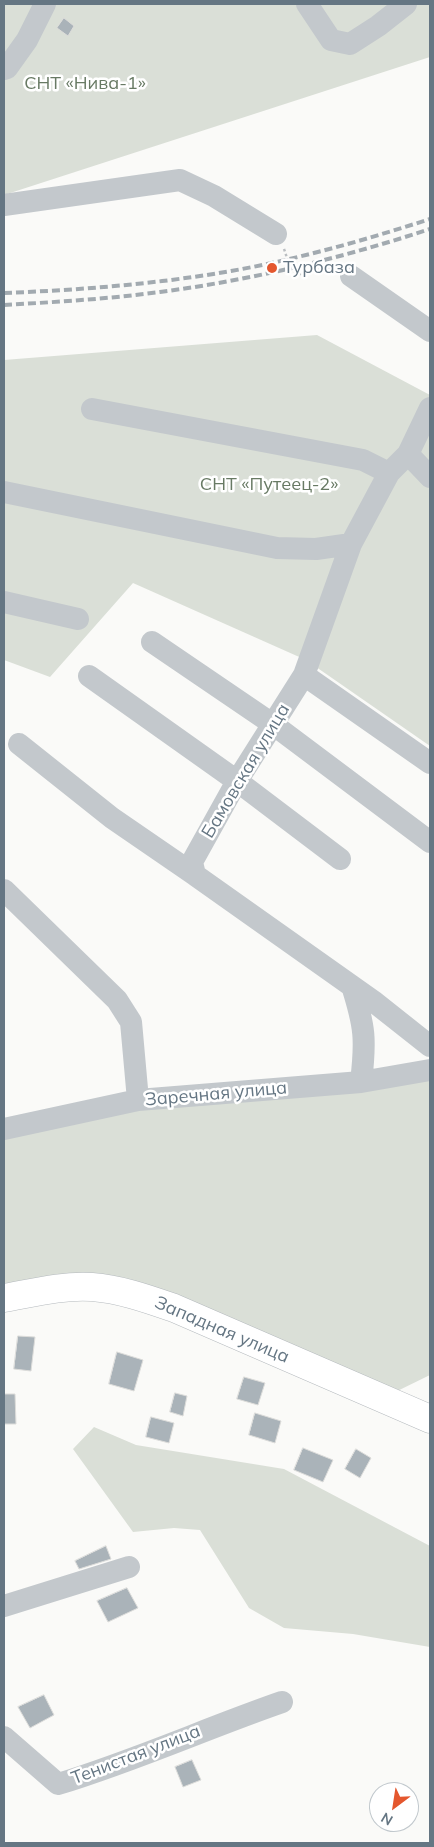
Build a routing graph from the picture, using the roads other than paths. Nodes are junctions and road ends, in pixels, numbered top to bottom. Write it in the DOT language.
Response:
graph roads {
  1 [pos="45,4"];
  2 [pos="307,4"];
  3 [pos="406,4"];
  4 [pos="4,69"];
  5 [pos="4,205"];
  6 [pos="276,234"];
  7 [pos="352,276"];
  8 [pos="430,331"];
  9 [pos="430,408"];
  10 [pos="92,409"];
  11 [pos="408,454"];
  12 [pos="389,473"];
  13 [pos="430,477"];
  14 [pos="4,492"];
  15 [pos="351,544"];
  16 [pos="4,602"];
  17 [pos="78,619"];
  18 [pos="152,642"];
  19 [pos="304,675"];
  20 [pos="89,676"];
  21 [pos="274,725"];
  22 [pos="19,744"];
  23 [pos="430,763"];
  24 [pos="237,781"];
  25 [pos="430,842"];
  26 [pos="340,859"];
  27 [pos="195,876"];
  28 [pos="4,890"];
  29 [pos="352,986"];
  30 [pos="430,1046"];
  31 [pos="430,1070"];
  32 [pos="361,1082"];
  33 [pos="138,1100"];
  34 [pos="4,1129"];
  35 [pos="4,1298"];
  36 [pos="430,1419"];
  37 [pos="129,1567"];
  38 [pos="4,1606"];
  39 [pos="282,1702"];
  40 [pos="4,1737"];
  1 -- 4 [label="street"];
  2 -- 3 [label="street"];
  5 -- 6 [label="street"];
  7 -- 8 [label="street"];
  9 -- 11 [label="street, Бамовская улица"];
  10 -- 12 [label="street"];
  11 -- 12 [label="street, Бамовская улица"];
  11 -- 13 [label="street"];
  12 -- 15 [label="street, Бамовская улица"];
  14 -- 15 [label="street"];
  15 -- 19 [label="street, Бамовская улица"];
  16 -- 17 [label="street"];
  18 -- 21 [label="street"];
  19 -- 21 [label="street, Бамовская улица"];
  19 -- 23 [label="street"];
  20 -- 24 [label="street"];
  21 -- 24 [label="street, Бамовская улица"];
  21 -- 25 [label="street"];
  22 -- 27 [label="street"];
  24 -- 26 [label="street"];
  24 -- 27 [label="street, Бамовская улица"];
  27 -- 29 [label="street"];
  28 -- 33 [label="street"];
  29 -- 30 [label="street"];
  29 -- 32 [label="street"];
  31 -- 32 [label="street, Заречная улица"];
  32 -- 33 [label="street, Заречная улица"];
  33 -- 34 [label="street, Заречная улица"];
  35 -- 36 [label="main road, Западная улица"];
  37 -- 38 [label="street"];
  39 -- 40 [label="street, Тенистая улица"];
}
